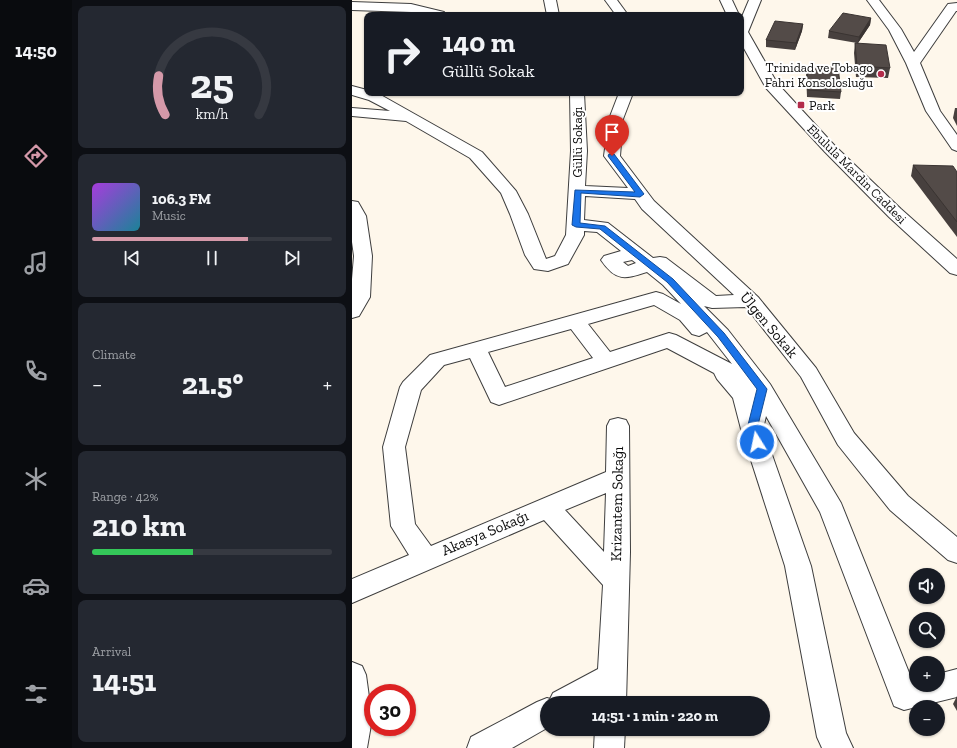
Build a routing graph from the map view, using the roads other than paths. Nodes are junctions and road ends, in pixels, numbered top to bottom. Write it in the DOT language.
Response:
graph roads {
  1 [pos="355,0"];
  2 [pos="405,0"];
  3 [pos="550,0"];
  4 [pos="611,0"];
  5 [pos="726,0"];
  6 [pos="755,0"];
  7 [pos="873,0"];
  8 [pos="352,5"];
  9 [pos="957,7"];
  10 [pos="428,12"];
  11 [pos="436,12"];
  12 [pos="552,12"];
  13 [pos="620,12"];
  14 [pos="732,12"];
  15 [pos="744,25"];
  16 [pos="744,37"];
  17 [pos="913,63"];
  18 [pos="352,90"];
  19 [pos="364,94"];
  20 [pos="371,96"];
  21 [pos="576,96"];
  22 [pos="625,96"];
  23 [pos="352,112"];
  24 [pos="412,118"];
  25 [pos="957,146"];
  26 [pos="577,191"];
  27 [pos="640,194"];
  28 [pos="352,206"];
  29 [pos="575,230"];
  30 [pos="635,253"];
  31 [pos="651,266"];
  32 [pos="957,269"];
  33 [pos="751,301"];
  34 [pos="352,312"];
  35 [pos="576,321"];
  36 [pos="476,349"];
  37 [pos="606,361"];
  38 [pos="715,364"];
  39 [pos="739,377"];
  40 [pos="762,389"];
  41 [pos="618,426"];
  42 [pos="752,429"];
  43 [pos="618,477"];
  44 [pos="547,507"];
  45 [pos="957,552"];
  46 [pos="425,558"];
  47 [pos="616,582"];
  48 [pos="352,591"];
  49 [pos="352,675"];
  50 [pos="957,683"];
  51 [pos="611,690"];
  52 [pos="589,696"];
  53 [pos="540,716"];
  54 [pos="610,736"];
  55 [pos="352,748"];
  56 [pos="482,748"];
  57 [pos="609,748"];
  58 [pos="838,748"];
  1 -- 8 [label="street"];
  2 -- 11 [label="street"];
  3 -- 12 [label="street"];
  4 -- 13 [label="street"];
  5 -- 14 [label="street"];
  6 -- 15 [label="street"];
  7 -- 17 [label="street"];
  8 -- 10 [label="street"];
  9 -- 17 [label="street"];
  16 -- 32 [label="street, Ebulula Mardin Caddesi"];
  17 -- 25 [label="street"];
  18 -- 19 [label="street"];
  20 -- 24 [label="street"];
  21 -- 26 [label="street, Güllü Sokağı"];
  22 -- 27 [label="street, Ülgen Sokak"];
  23 -- 24 [label="street"];
  24 -- 29 [label="street"];
  26 -- 27 [label="street"];
  26 -- 29 [label="street, Güllü Sokağı"];
  27 -- 33 [label="street, Ülgen Sokak"];
  28 -- 34 [label="street"];
  29 -- 30 [label="street"];
  30 -- 31 [label="street"];
  30 -- 31 [label="street"];
  31 -- 33 [label="street"];
  31 -- 40 [label="street"];
  33 -- 45 [label="street, Ülgen Sokak"];
  35 -- 36 [label="street"];
  35 -- 37 [label="street"];
  35 -- 39 [label="street"];
  36 -- 37 [label="street"];
  36 -- 46 [label="street"];
  37 -- 38 [label="street"];
  38 -- 39 [label="street"];
  38 -- 42 [label="street"];
  39 -- 40 [label="street"];
  40 -- 42 [label="street"];
  40 -- 50 [label="street"];
  41 -- 43 [label="street, Krizantem Sokağı"];
  42 -- 58 [label="street"];
  43 -- 44 [label="street, Akasya Sokağı"];
  43 -- 47 [label="street, Krizantem Sokağı"];
  44 -- 46 [label="street, Akasya Sokağı"];
  44 -- 47 [label="street, Krizantem Sokağı"];
  46 -- 48 [label="street, Akasya Sokağı"];
  47 -- 51 [label="street, Krizantem Sokağı"];
  49 -- 55 [label="street"];
  51 -- 52 [label="street"];
  53 -- 56 [label="street"];
  54 -- 57 [label="street"];
}
